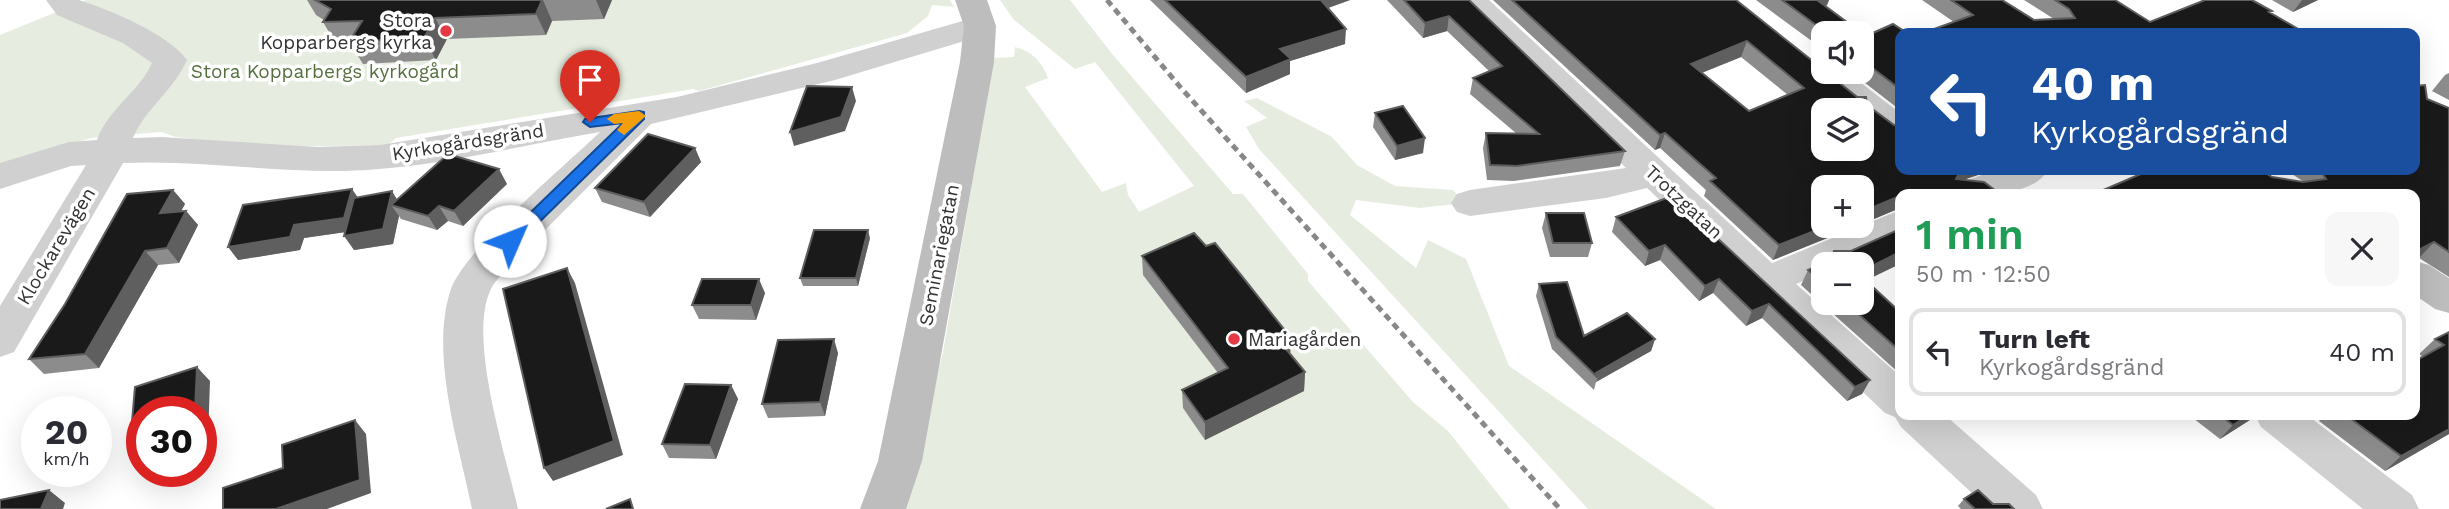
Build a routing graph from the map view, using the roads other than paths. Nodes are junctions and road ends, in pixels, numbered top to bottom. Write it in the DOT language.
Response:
graph roads {
  1 [pos="62,0"];
  2 [pos="1471,0"];
  3 [pos="975,13"];
  4 [pos="1840,84"];
  5 [pos="639,116"];
  6 [pos="1895,126"];
  7 [pos="112,152"];
  8 [pos="1654,174"];
  9 [pos="2013,175"];
  10 [pos="0,176"];
  11 [pos="1971,187"];
  12 [pos="1470,203"];
  13 [pos="1895,225"];
  14 [pos="2420,278"];
  15 [pos="1767,281"];
  16 [pos="2449,298"];
  17 [pos="0,341"];
  18 [pos="1895,396"];
  19 [pos="1922,420"];
  20 [pos="2282,420"];
  21 [pos="495,509"];
  22 [pos="883,509"];
  23 [pos="2020,509"];
  24 [pos="2396,509"];
  1 -- 7 [label="street, Klockarevägen"];
  2 -- 8 [label="street, Trotzgatan"];
  3 -- 5 [label="street, Kyrkogårdsgränd"];
  3 -- 22 [label="street, Seminariegatan"];
  4 -- 6 [label="street"];
  5 -- 7 [label="street, Kyrkogårdsgränd"];
  5 -- 21 [label="street"];
  7 -- 10 [label="street, Kyrkogårdsgränd"];
  7 -- 17 [label="street, Klockarevägen"];
  8 -- 12 [label="street"];
  8 -- 15 [label="street, Trotzgatan"];
  9 -- 11 [label="street"];
  13 -- 15 [label="street"];
  14 -- 16 [label="street"];
  15 -- 18 [label="street, Trotzgatan"];
  19 -- 23 [label="street"];
  20 -- 24 [label="street"];
}
